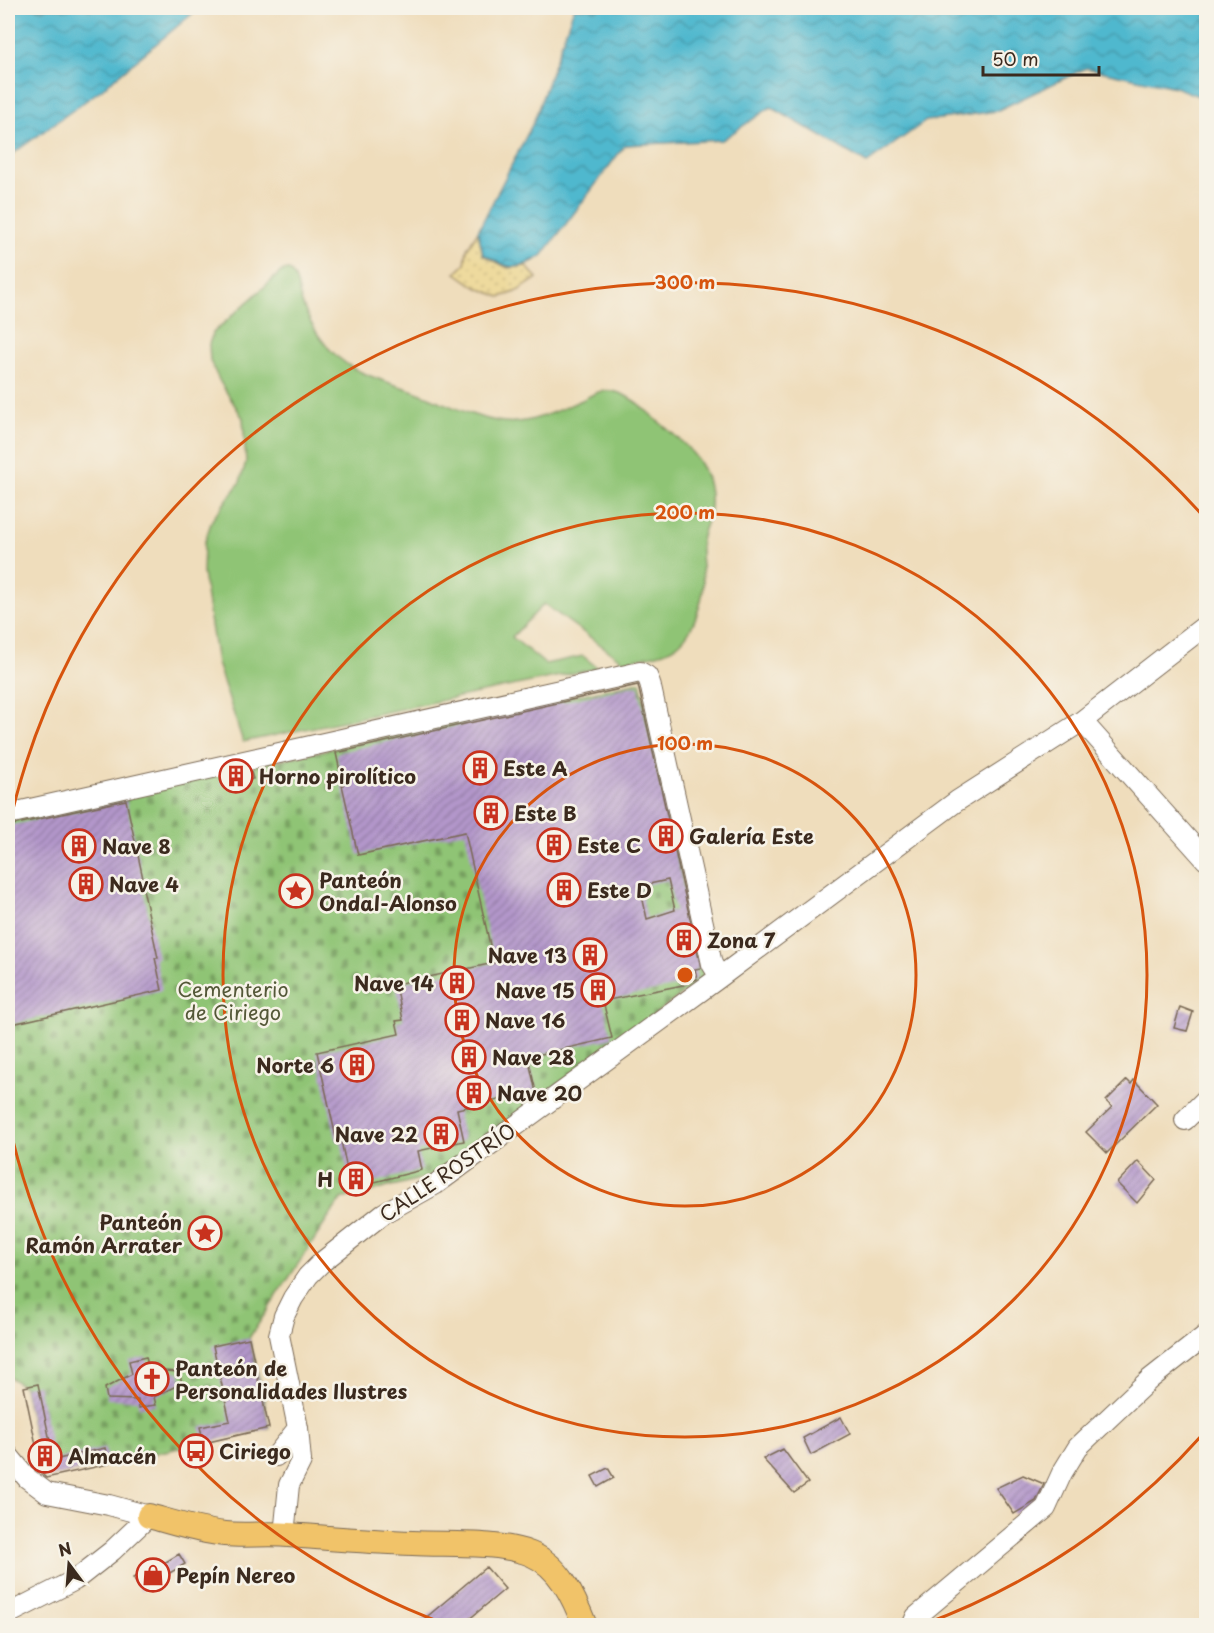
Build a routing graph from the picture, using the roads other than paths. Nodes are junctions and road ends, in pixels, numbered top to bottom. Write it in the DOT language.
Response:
graph roads {
  1 [pos="1206,625"];
  2 [pos="1082,721"];
  3 [pos="8,814"];
  4 [pos="1206,860"];
  5 [pos="720,977"];
  6 [pos="1206,1099"];
  7 [pos="1185,1120"];
  8 [pos="1206,1335"];
  9 [pos="298,1428"];
  10 [pos="8,1455"];
  11 [pos="276,1456"];
  12 [pos="149,1516"];
  13 [pos="284,1534"];
  14 [pos="8,1614"];
  15 [pos="585,1626"];
  16 [pos="912,1626"];
  1 -- 2 [label="street"];
  2 -- 4 [label="street"];
  2 -- 5 [label="street, CALLE ROSTRÍO"];
  3 -- 5 [label="street"];
  5 -- 9 [label="street, CALLE ROSTRÍO"];
  6 -- 7 [label="street"];
  8 -- 16 [label="street"];
  9 -- 11 [label="street"];
  9 -- 13 [label="street, CALLE ROSTRÍO"];
  10 -- 12 [label="street"];
  12 -- 13 [label="main road"];
  12 -- 14 [label="street"];
  13 -- 15 [label="main road"];
}
